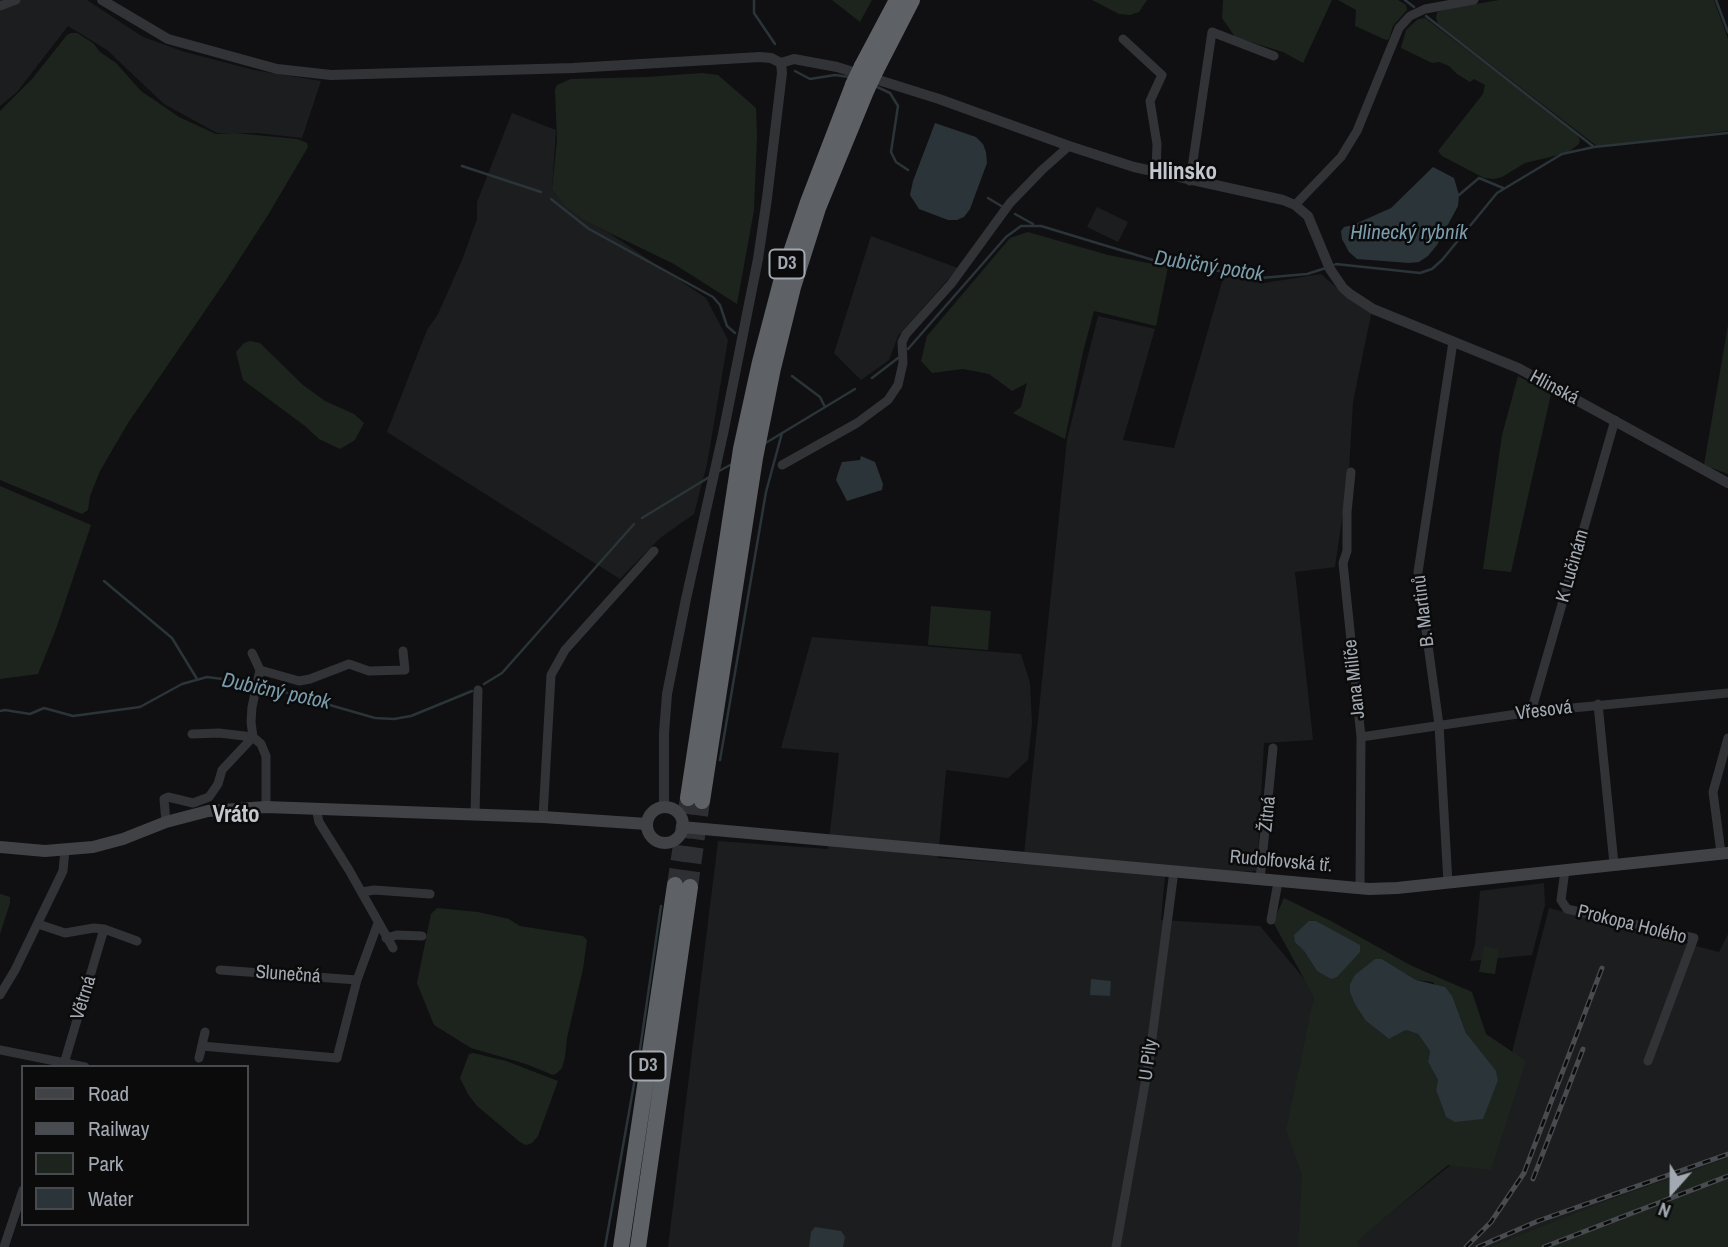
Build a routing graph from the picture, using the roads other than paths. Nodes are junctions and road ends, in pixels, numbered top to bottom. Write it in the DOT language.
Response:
graph roads {
  1 [pos="16,0"];
  2 [pos="102,0"];
  3 [pos="897,0"];
  4 [pos="912,0"];
  5 [pos="1474,0"];
  6 [pos="0,6"];
  7 [pos="1123,39"];
  8 [pos="1274,56"];
  9 [pos="780,63"];
  10 [pos="869,68"];
  11 [pos="860,87"];
  12 [pos="1069,146"];
  13 [pos="1156,173"];
  14 [pos="1191,181"];
  15 [pos="1295,205"];
  16 [pos="1453,342"];
  17 [pos="1615,420"];
  18 [pos="748,454"];
  19 [pos="782,465"];
  20 [pos="1351,472"];
  21 [pos="1728,483"];
  22 [pos="654,551"];
  23 [pos="403,651"];
  24 [pos="252,653"];
  25 [pos="259,680"];
  26 [pos="478,690"];
  27 [pos="1728,692"];
  28 [pos="1598,704"];
  29 [pos="1531,712"];
  30 [pos="1439,725"];
  31 [pos="192,734"];
  32 [pos="253,737"];
  33 [pos="1361,737"];
  34 [pos="1728,738"];
  35 [pos="1273,748"];
  36 [pos="266,807"];
  37 [pos="664,807"];
  38 [pos="316,808"];
  39 [pos="475,815"];
  40 [pos="543,817"];
  41 [pos="166,822"];
  42 [pos="647,824"];
  43 [pos="682,827"];
  44 [pos="0,847"];
  45 [pos="65,850"];
  46 [pos="1725,853"];
  47 [pos="1614,864"];
  48 [pos="1565,870"];
  49 [pos="1174,871"];
  50 [pos="1261,880"];
  51 [pos="1278,882"];
  52 [pos="1448,883"];
  53 [pos="1360,888"];
  54 [pos="362,892"];
  55 [pos="430,894"];
  56 [pos="1271,920"];
  57 [pos="378,923"];
  58 [pos="38,924"];
  59 [pos="104,929"];
  60 [pos="422,936"];
  61 [pos="389,937"];
  62 [pos="136,941"];
  63 [pos="393,948"];
  64 [pos="220,970"];
  65 [pos="357,980"];
  66 [pos="0,995"];
  67 [pos="205,1032"];
  68 [pos="202,1046"];
  69 [pos="0,1050"];
  70 [pos="199,1058"];
  71 [pos="1648,1061"];
  72 [pos="64,1065"];
  73 [pos="21,1196"];
  74 [pos="4,1247"];
  75 [pos="621,1247"];
  76 [pos="638,1247"];
  77 [pos="1116,1247"];
  1 -- 6 [label="street"];
  2 -- 9 [label="street"];
  3 -- 10 [label="highway, D3"];
  4 -- 10 [label="highway, D3"];
  5 -- 15 [label="street"];
  7 -- 13 [label="street"];
  8 -- 14 [label="street"];
  9 -- 12 [label="street"];
  9 -- 37 [label="street"];
  10 -- 11 [label="highway, D3, bridge"];
  11 -- 18 [label="highway, D3"];
  11 -- 18 [label="highway, D3"];
  12 -- 13 [label="street"];
  12 -- 19 [label="street"];
  13 -- 14 [label="street"];
  14 -- 15 [label="street"];
  15 -- 16 [label="street, Hlinská"];
  16 -- 17 [label="street, Hlinská"];
  16 -- 30 [label="street, B. Martinů"];
  17 -- 21 [label="street, Hlinská"];
  17 -- 29 [label="street, K Lučinám"];
  18 -- 18 [label="highway, D3"];
  20 -- 33 [label="street, Jana Milíče"];
  22 -- 40 [label="street"];
  23 -- 25 [label="street"];
  24 -- 25 [label="street"];
  25 -- 32 [label="street"];
  26 -- 39 [label="street"];
  27 -- 28 [label="street, Vřesová"];
  28 -- 29 [label="street, Vřesová"];
  28 -- 47 [label="street"];
  29 -- 30 [label="street, Vřesová"];
  30 -- 33 [label="street, Vřesová"];
  30 -- 52 [label="street, B. Martinů"];
  31 -- 32 [label="street"];
  32 -- 36 [label="street"];
  32 -- 41 [label="street"];
  33 -- 53 [label="street, Jana Milíče"];
  34 -- 46 [label="street, Rudolfovská tř."];
  35 -- 50 [label="street, Žitná"];
  36 -- 38 [label="main road"];
  36 -- 41 [label="main road"];
  37 -- 42 [label="main road"];
  37 -- 43 [label="main road"];
  38 -- 39 [label="main road"];
  38 -- 54 [label="street"];
  39 -- 40 [label="main road"];
  40 -- 42 [label="main road"];
  41 -- 45 [label="main road"];
  42 -- 43 [label="main road"];
  43 -- 49 [label="main road, Rudolfovská tř."];
  44 -- 45 [label="main road"];
  45 -- 58 [label="street"];
  46 -- 47 [label="main road, Rudolfovská tř."];
  47 -- 48 [label="main road, Rudolfovská tř."];
  48 -- 52 [label="main road, Rudolfovská tř."];
  48 -- 71 [label="street, Prokopa Holého"];
  49 -- 50 [label="main road, Rudolfovská tř."];
  49 -- 77 [label="street, U Pily"];
  50 -- 51 [label="main road, Rudolfovská tř."];
  51 -- 53 [label="main road, Rudolfovská tř."];
  51 -- 56 [label="street"];
  52 -- 53 [label="main road, Rudolfovská tř."];
  54 -- 55 [label="street"];
  54 -- 57 [label="street"];
  57 -- 61 [label="street"];
  57 -- 65 [label="street"];
  58 -- 59 [label="street"];
  58 -- 66 [label="street"];
  59 -- 62 [label="street"];
  59 -- 72 [label="street, Větrná"];
  60 -- 61 [label="street"];
  61 -- 63 [label="street"];
  64 -- 65 [label="street, Slunečná"];
  65 -- 68 [label="street"];
  67 -- 68 [label="street"];
  68 -- 70 [label="street"];
  69 -- 72 [label="street"];
  73 -- 74 [label="street"];
  75 -- 76 [label="highway, D3"];
}
